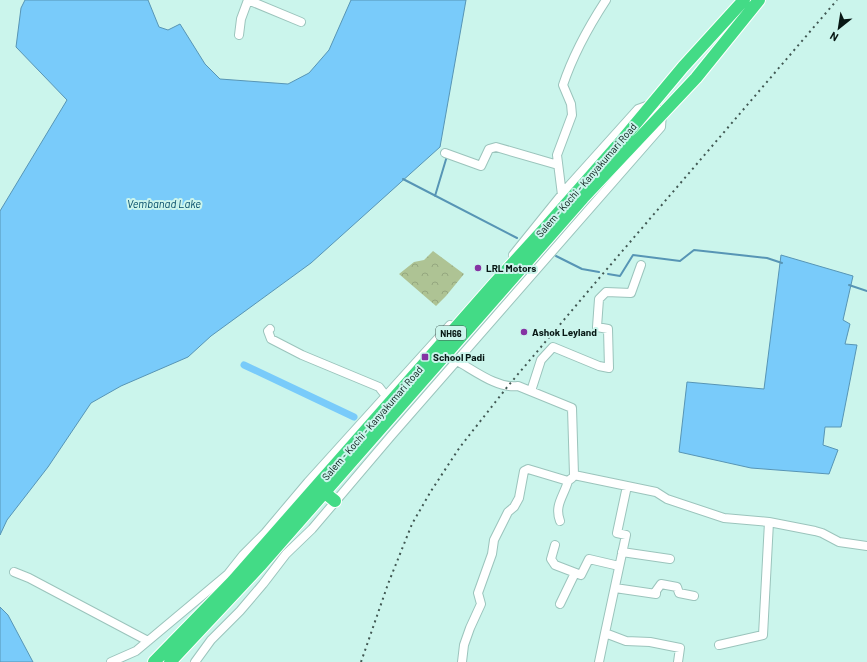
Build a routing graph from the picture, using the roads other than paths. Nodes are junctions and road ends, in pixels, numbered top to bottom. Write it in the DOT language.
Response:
graph roads {
  1 [pos="248,0"];
  2 [pos="606,0"];
  3 [pos="754,2"];
  4 [pos="301,22"];
  5 [pos="239,35"];
  6 [pos="652,104"];
  7 [pos="662,113"];
  8 [pos="445,153"];
  9 [pos="558,165"];
  10 [pos="562,195"];
  11 [pos="641,265"];
  12 [pos="270,328"];
  13 [pos="457,361"];
  14 [pos="531,391"];
  15 [pos="386,396"];
  16 [pos="571,478"];
  17 [pos="627,486"];
  18 [pos="324,492"];
  19 [pos="335,502"];
  20 [pos="560,521"];
  21 [pos="768,522"];
  22 [pos="555,545"];
  23 [pos="867,546"];
  24 [pos="622,552"];
  25 [pos="670,559"];
  26 [pos="619,566"];
  27 [pos="14,572"];
  28 [pos="575,573"];
  29 [pos="615,588"];
  30 [pos="694,596"];
  31 [pos="560,604"];
  32 [pos="605,633"];
  33 [pos="148,641"];
  34 [pos="719,645"];
  35 [pos="111,662"];
  36 [pos="154,662"];
  37 [pos="170,662"];
  38 [pos="195,662"];
  39 [pos="462,662"];
  40 [pos="599,662"];
  41 [pos="678,662"];
  1 -- 4 [label="street"];
  1 -- 5 [label="street"];
  2 -- 9 [label="street"];
  3 -- 6 [label="highway, Salem - Kochi - Kanyakumari Road / NH66"];
  3 -- 7 [label="highway, Salem - Kochi - Kanyakumari Road / NH66"];
  6 -- 7 [label="street"];
  6 -- 10 [label="street"];
  6 -- 36 [label="highway, Salem - Kochi - Kanyakumari Road / NH66"];
  7 -- 13 [label="street"];
  7 -- 18 [label="highway, Salem - Kochi - Kanyakumari Road / NH66"];
  8 -- 9 [label="street"];
  9 -- 10 [label="street"];
  10 -- 15 [label="street"];
  11 -- 14 [label="street"];
  12 -- 15 [label="street"];
  13 -- 14 [label="street"];
  13 -- 19 [label="street"];
  14 -- 16 [label="street"];
  15 -- 33 [label="street"];
  16 -- 17 [label="street"];
  16 -- 20 [label="street"];
  16 -- 39 [label="street"];
  17 -- 21 [label="street"];
  17 -- 24 [label="street"];
  18 -- 19 [label="highway"];
  18 -- 37 [label="highway, Salem - Kochi - Kanyakumari Road / NH66"];
  19 -- 38 [label="street"];
  21 -- 23 [label="street"];
  21 -- 34 [label="street"];
  22 -- 28 [label="street"];
  24 -- 25 [label="street"];
  24 -- 26 [label="street"];
  26 -- 28 [label="street"];
  26 -- 29 [label="street"];
  27 -- 33 [label="street"];
  28 -- 31 [label="street"];
  29 -- 30 [label="street"];
  29 -- 32 [label="street"];
  32 -- 40 [label="street"];
  32 -- 41 [label="street"];
  33 -- 35 [label="street"];
}
